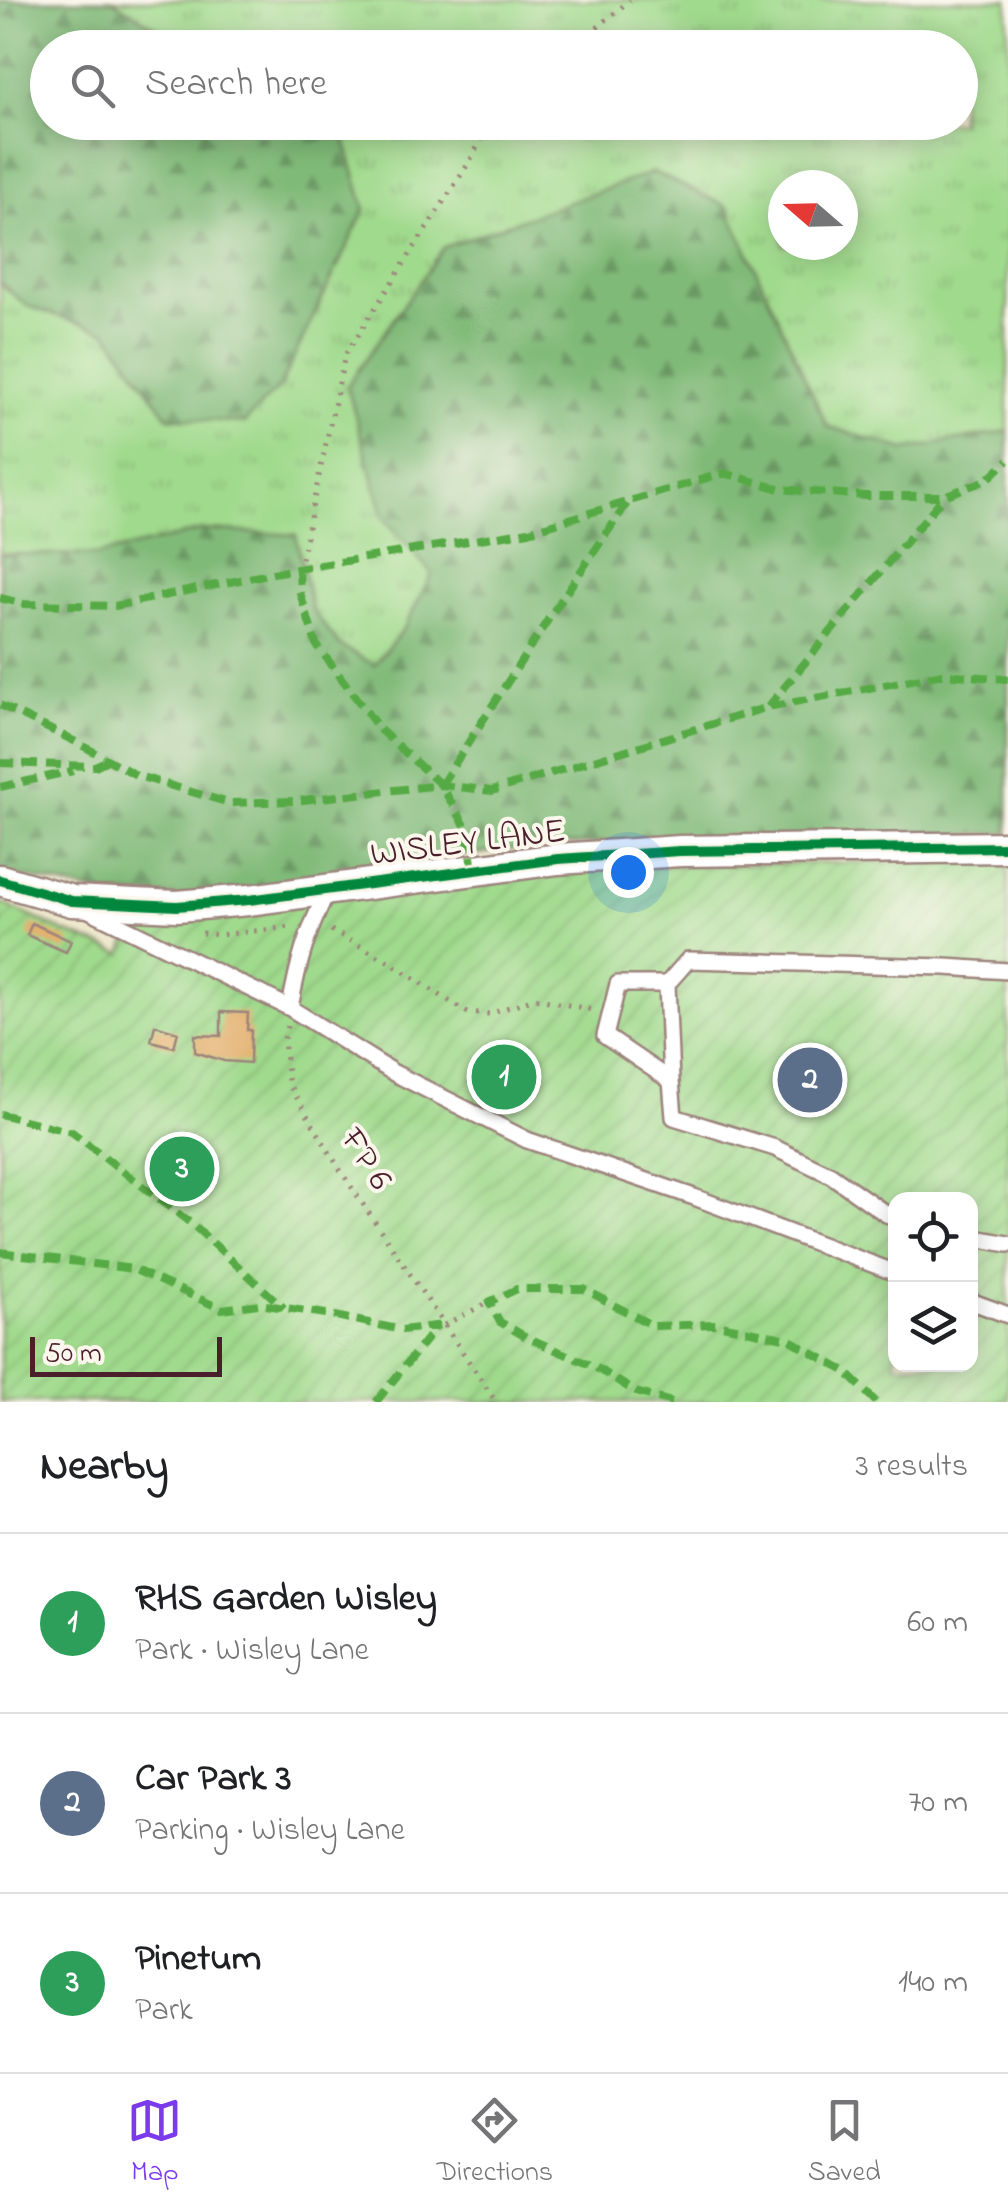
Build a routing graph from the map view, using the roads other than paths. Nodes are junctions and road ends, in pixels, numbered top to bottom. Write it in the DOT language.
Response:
graph roads {
  1 [pos="1008,848"];
  2 [pos="0,880"];
  3 [pos="328,890"];
  4 [pos="72,902"];
  5 [pos="1008,972"];
  6 [pos="667,984"];
  7 [pos="290,1008"];
  8 [pos="670,1082"];
  9 [pos="888,1215"];
  10 [pos="978,1238"];
  11 [pos="1008,1244"];
  12 [pos="888,1270"];
  13 [pos="978,1304"];
  14 [pos="1008,1316"];
  1 -- 3 [label="street, WISLEY LANE"];
  2 -- 4 [label="street, WISLEY LANE"];
  3 -- 4 [label="street, WISLEY LANE"];
  3 -- 7 [label="lane"];
  4 -- 7 [label="lane"];
  5 -- 6 [label="lane"];
  6 -- 8 [label="lane"];
  6 -- 8 [label="lane"];
  7 -- 12 [label="lane"];
  8 -- 9 [label="lane"];
  10 -- 11 [label="lane"];
  13 -- 14 [label="lane"];
}
